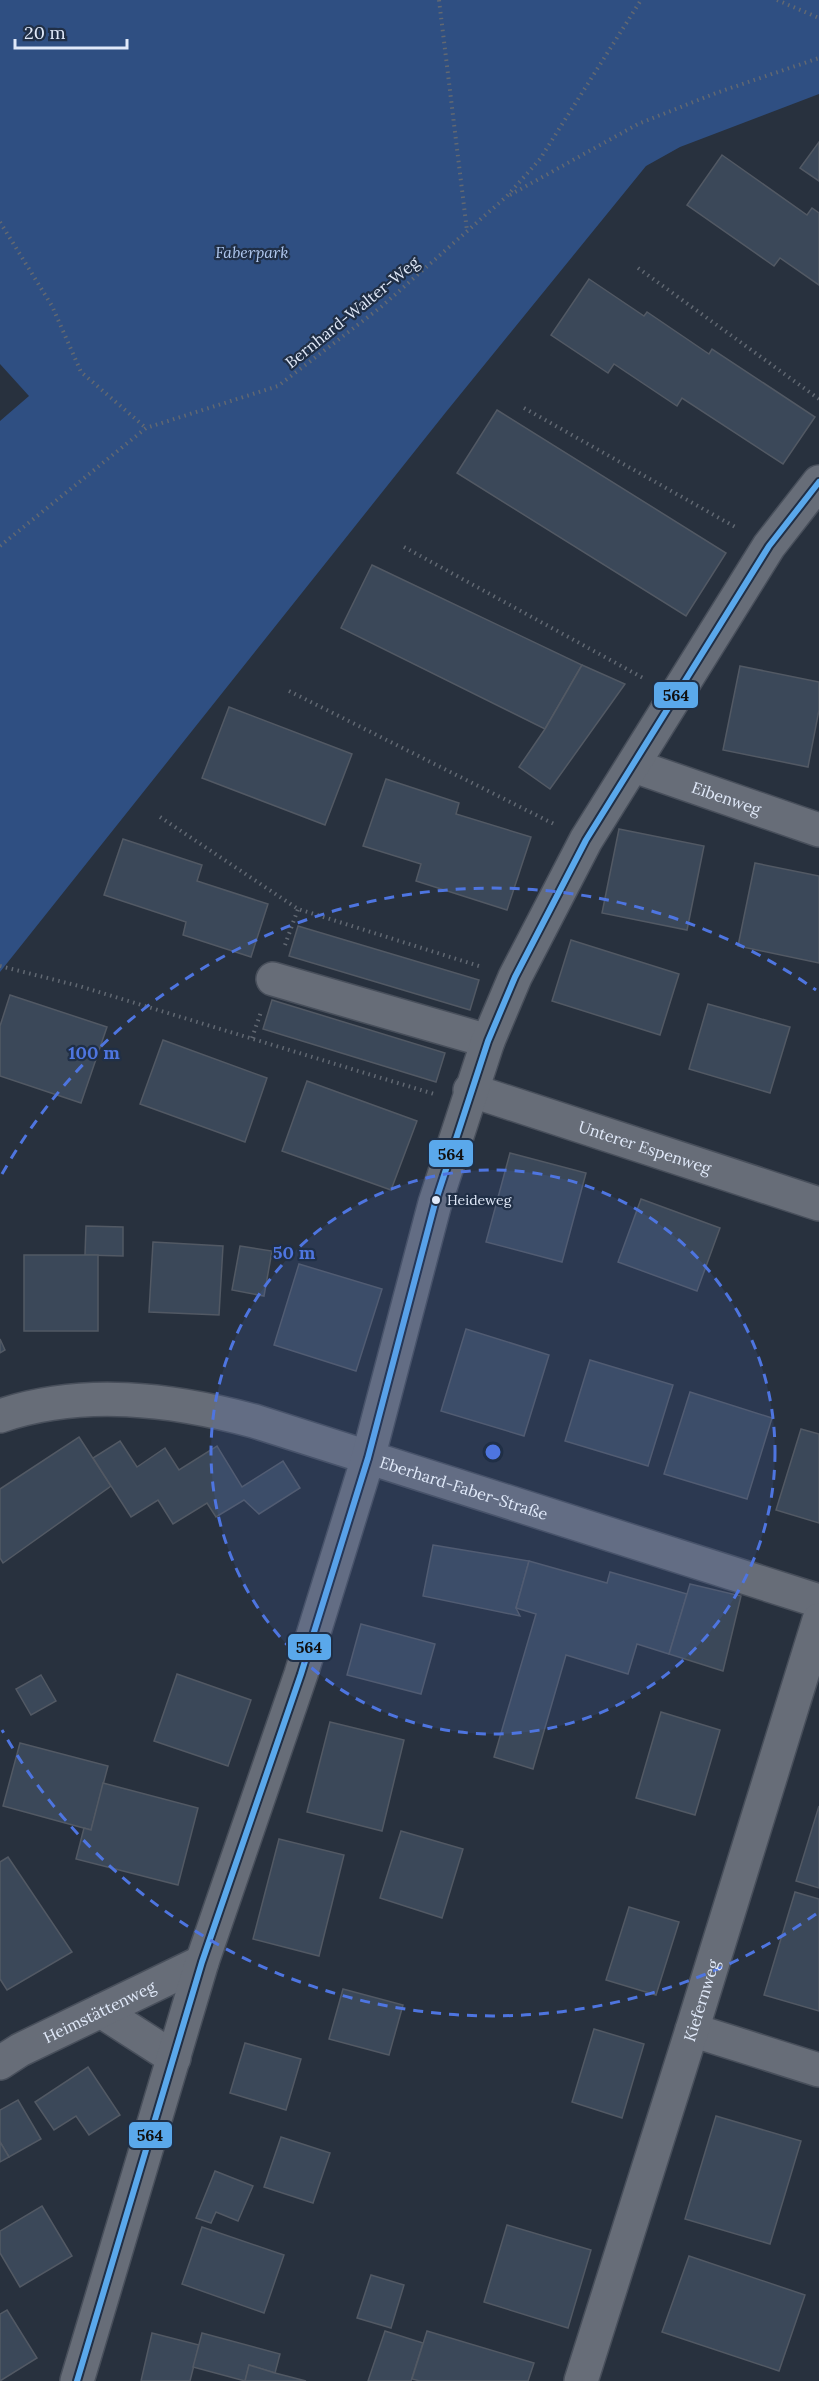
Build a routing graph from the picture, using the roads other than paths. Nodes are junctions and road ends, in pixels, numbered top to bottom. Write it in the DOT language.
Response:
graph roads {
  1 [pos="819,482"];
  2 [pos="634,766"];
  3 [pos="819,830"];
  4 [pos="273,979"];
  5 [pos="488,1041"];
  6 [pos="468,1097"];
  7 [pos="819,1204"];
  8 [pos="0,1416"];
  9 [pos="368,1458"];
  10 [pos="819,1601"];
  11 [pos="819,1620"];
  12 [pos="202,1962"];
  13 [pos="101,2011"];
  14 [pos="692,2030"];
  15 [pos="174,2058"];
  16 [pos="0,2063"];
  17 [pos="819,2070"];
  18 [pos="77,2381"];
  19 [pos="581,2381"];
  1 -- 2 [label="street"];
  2 -- 3 [label="street, Eibenweg"];
  2 -- 5 [label="street"];
  4 -- 5 [label="street"];
  5 -- 6 [label="street"];
  6 -- 7 [label="street, Unterer Espenweg"];
  6 -- 9 [label="street"];
  8 -- 9 [label="street, Eberhard-Faber-Straße"];
  9 -- 10 [label="street, Eberhard-Faber-Straße"];
  9 -- 12 [label="street"];
  11 -- 14 [label="street, Kiefernweg"];
  12 -- 13 [label="street, Heimstättenweg"];
  12 -- 15 [label="street"];
  13 -- 15 [label="street"];
  13 -- 16 [label="street, Heimstättenweg"];
  14 -- 17 [label="street"];
  14 -- 19 [label="street, Kiefernweg"];
  15 -- 18 [label="street"];
}
